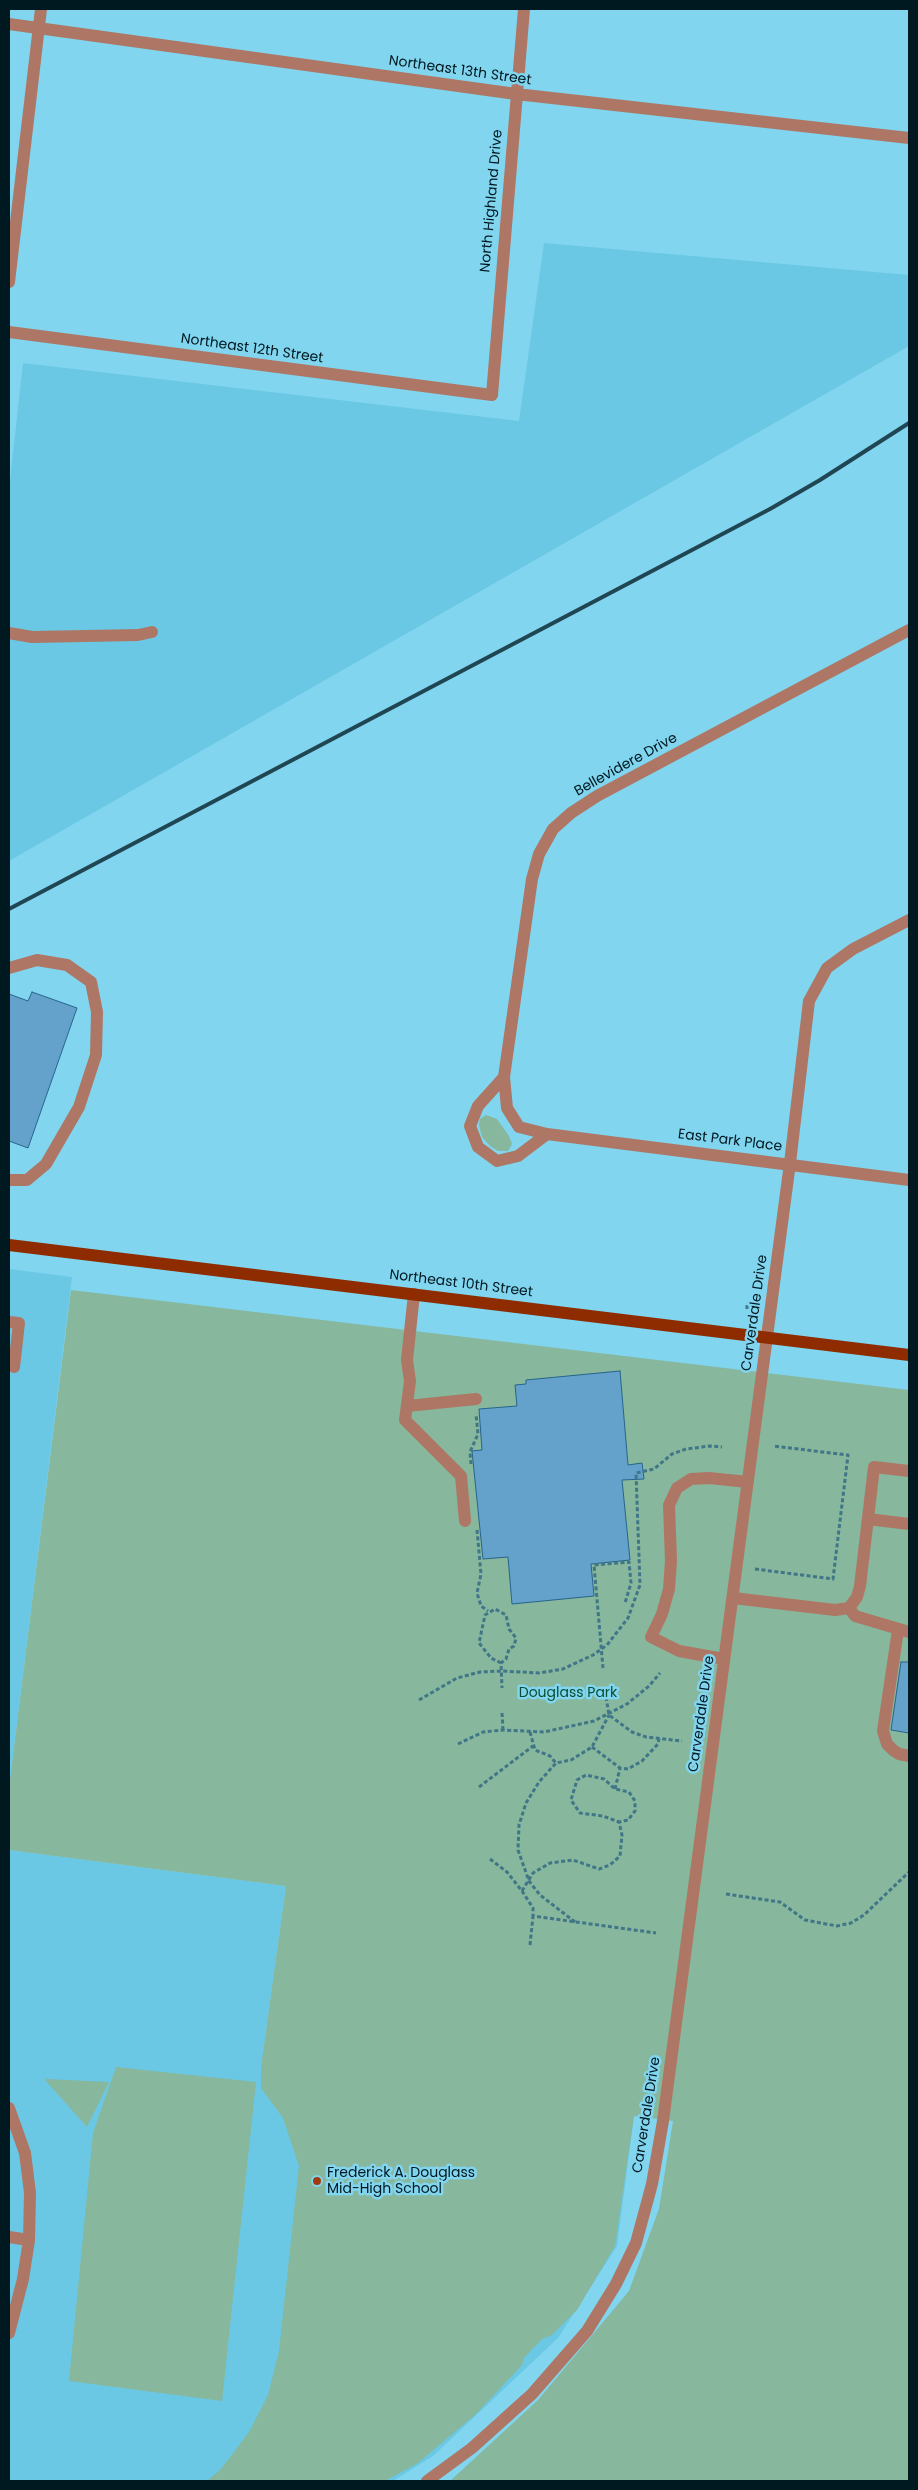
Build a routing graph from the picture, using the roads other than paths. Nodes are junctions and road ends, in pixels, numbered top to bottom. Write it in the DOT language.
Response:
graph roads {
  1 [pos="41,9"];
  2 [pos="524,9"];
  3 [pos="9,24"];
  4 [pos="38,28"];
  5 [pos="516,94"];
  6 [pos="909,138"];
  7 [pos="9,282"];
  8 [pos="9,332"];
  9 [pos="492,396"];
  10 [pos="909,630"];
  11 [pos="152,632"];
  12 [pos="9,633"];
  13 [pos="909,920"];
  14 [pos="9,968"];
  15 [pos="504,1078"];
  16 [pos="547,1134"];
  17 [pos="790,1164"];
  18 [pos="9,1180"];
  19 [pos="909,1180"];
  20 [pos="9,1245"];
  21 [pos="414,1294"];
  22 [pos="9,1322"];
  23 [pos="767,1337"];
  24 [pos="909,1354"];
  25 [pos="14,1367"];
  26 [pos="476,1400"];
  27 [pos="407,1406"];
  28 [pos="909,1471"];
  29 [pos="748,1482"];
  30 [pos="868,1519"];
  31 [pos="465,1520"];
  32 [pos="909,1524"];
  33 [pos="733,1598"];
  34 [pos="849,1608"];
  35 [pos="903,1631"];
  36 [pos="724,1659"];
  37 [pos="909,1756"];
  38 [pos="9,2108"];
  39 [pos="9,2237"];
  40 [pos="29,2240"];
  41 [pos="12,2312"];
  42 [pos="9,2333"];
  43 [pos="428,2481"];
  1 -- 4 [label="street"];
  2 -- 5 [label="street, North Highland Drive"];
  3 -- 4 [label="street, Northeast 13th Street"];
  4 -- 5 [label="street, Northeast 13th Street"];
  4 -- 7 [label="street"];
  5 -- 6 [label="street, Northeast 13th Street"];
  5 -- 9 [label="street, North Highland Drive"];
  8 -- 9 [label="street, Northeast 12th Street"];
  10 -- 15 [label="street, Bellevidere Drive"];
  11 -- 12 [label="street"];
  13 -- 17 [label="street, Carverdale Drive"];
  14 -- 18 [label="street"];
  15 -- 16 [label="street, East Park Place"];
  15 -- 16 [label="street"];
  16 -- 17 [label="street, East Park Place"];
  17 -- 19 [label="street, East Park Place"];
  17 -- 23 [label="street, Carverdale Drive"];
  20 -- 21 [label="main road, Northeast 10th Street"];
  21 -- 23 [label="main road, Northeast 10th Street"];
  21 -- 27 [label="street"];
  22 -- 25 [label="street"];
  23 -- 24 [label="main road, Northeast 10th Street"];
  23 -- 29 [label="street, Carverdale Drive"];
  26 -- 27 [label="street"];
  27 -- 31 [label="street"];
  28 -- 30 [label="street"];
  29 -- 33 [label="street, Carverdale Drive"];
  29 -- 36 [label="street"];
  30 -- 32 [label="street"];
  30 -- 34 [label="street"];
  33 -- 34 [label="street"];
  33 -- 36 [label="street, Carverdale Drive"];
  34 -- 35 [label="street"];
  35 -- 37 [label="street"];
  36 -- 43 [label="street, Carverdale Drive"];
  38 -- 40 [label="street"];
  39 -- 40 [label="street"];
  40 -- 41 [label="street"];
  41 -- 42 [label="street"];
}
